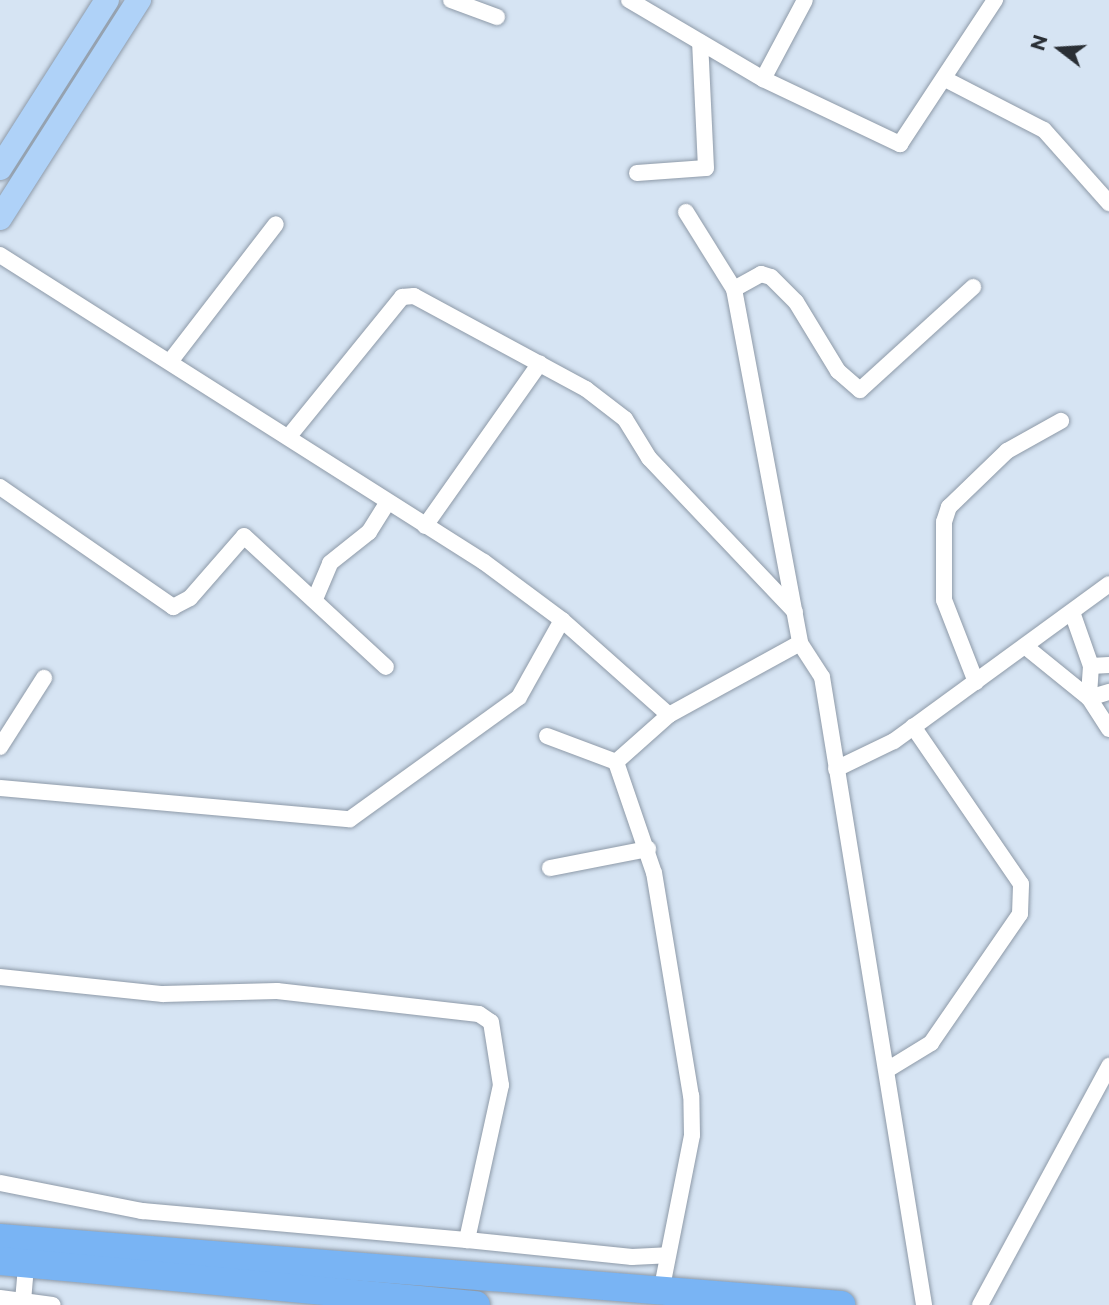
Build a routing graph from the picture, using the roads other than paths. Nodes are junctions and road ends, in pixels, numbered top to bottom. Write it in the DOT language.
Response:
graph roads {
  1 [pos="107,0"];
  2 [pos="139,0"];
  3 [pos="451,0"];
  4 [pos="629,0"];
  5 [pos="805,0"];
  6 [pos="995,0"];
  7 [pos="653,8"];
  8 [pos="497,17"];
  9 [pos="700,42"];
  10 [pos="763,79"];
  11 [pos="946,79"];
  12 [pos="0,168"];
  13 [pos="638,173"];
  14 [pos="1109,203"];
  15 [pos="686,212"];
  16 [pos="0,218"];
  17 [pos="276,224"];
  18 [pos="0,255"];
  19 [pos="973,287"];
  20 [pos="734,289"];
  21 [pos="172,359"];
  22 [pos="540,363"];
  23 [pos="1061,421"];
  24 [pos="290,435"];
  25 [pos="0,487"];
  26 [pos="387,503"];
  27 [pos="425,526"];
  28 [pos="1109,584"];
  29 [pos="316,599"];
  30 [pos="795,612"];
  31 [pos="1072,612"];
  32 [pos="562,620"];
  33 [pos="800,643"];
  34 [pos="1026,647"];
  35 [pos="1091,666"];
  36 [pos="1109,666"];
  37 [pos="386,667"];
  38 [pos="44,678"];
  39 [pos="976,682"];
  40 [pos="1109,692"];
  41 [pos="1089,698"];
  42 [pos="668,715"];
  43 [pos="913,726"];
  44 [pos="1109,729"];
  45 [pos="547,736"];
  46 [pos="0,747"];
  47 [pos="616,762"];
  48 [pos="836,769"];
  49 [pos="0,788"];
  50 [pos="648,849"];
  51 [pos="550,868"];
  52 [pos="0,977"];
  53 [pos="1109,1066"];
  54 [pos="887,1070"];
  55 [pos="0,1183"];
  56 [pos="0,1238"];
  57 [pos="467,1240"];
  58 [pos="667,1255"];
  59 [pos="278,1259"];
  60 [pos="13,1262"];
  61 [pos="278,1287"];
  62 [pos="661,1292"];
  63 [pos="0,1298"];
  64 [pos="23,1301"];
  65 [pos="53,1305"];
  66 [pos="476,1305"];
  67 [pos="841,1305"];
  68 [pos="924,1305"];
  69 [pos="980,1305"];
  1 -- 12 [label="main road"];
  2 -- 16 [label="main road"];
  3 -- 8 [label="street"];
  4 -- 7 [label="street"];
  5 -- 10 [label="street"];
  6 -- 11 [label="street"];
  7 -- 9 [label="street"];
  9 -- 10 [label="street"];
  9 -- 13 [label="street"];
  10 -- 11 [label="street"];
  11 -- 14 [label="street"];
  15 -- 20 [label="street"];
  17 -- 21 [label="street"];
  18 -- 21 [label="street"];
  19 -- 20 [label="street"];
  20 -- 30 [label="street"];
  21 -- 24 [label="street"];
  22 -- 24 [label="street"];
  22 -- 27 [label="street"];
  22 -- 30 [label="street"];
  23 -- 39 [label="street"];
  24 -- 26 [label="street"];
  25 -- 29 [label="street"];
  26 -- 27 [label="street"];
  26 -- 29 [label="street"];
  27 -- 32 [label="street"];
  28 -- 31 [label="street"];
  29 -- 37 [label="street"];
  30 -- 33 [label="street"];
  31 -- 34 [label="street"];
  31 -- 35 [label="street"];
  32 -- 42 [label="street"];
  32 -- 49 [label="street"];
  33 -- 42 [label="street"];
  33 -- 48 [label="street"];
  34 -- 39 [label="street"];
  34 -- 41 [label="street"];
  35 -- 36 [label="street"];
  35 -- 41 [label="street"];
  38 -- 46 [label="street"];
  39 -- 43 [label="street"];
  40 -- 41 [label="street"];
  41 -- 44 [label="street"];
  42 -- 47 [label="street"];
  43 -- 48 [label="street"];
  43 -- 54 [label="street"];
  45 -- 47 [label="street"];
  47 -- 50 [label="street"];
  48 -- 54 [label="street"];
  50 -- 51 [label="street"];
  50 -- 58 [label="street"];
  52 -- 57 [label="street"];
  53 -- 69 [label="street"];
  54 -- 68 [label="street"];
  55 -- 57 [label="street"];
  56 -- 59 [label="highway"];
  57 -- 58 [label="street"];
  58 -- 62 [label="street"];
  59 -- 61 [label="highway"];
  59 -- 62 [label="highway"];
  60 -- 61 [label="highway"];
  60 -- 64 [label="street"];
  61 -- 66 [label="highway"];
  62 -- 67 [label="highway"];
  63 -- 64 [label="street"];
  64 -- 65 [label="street"];
}
